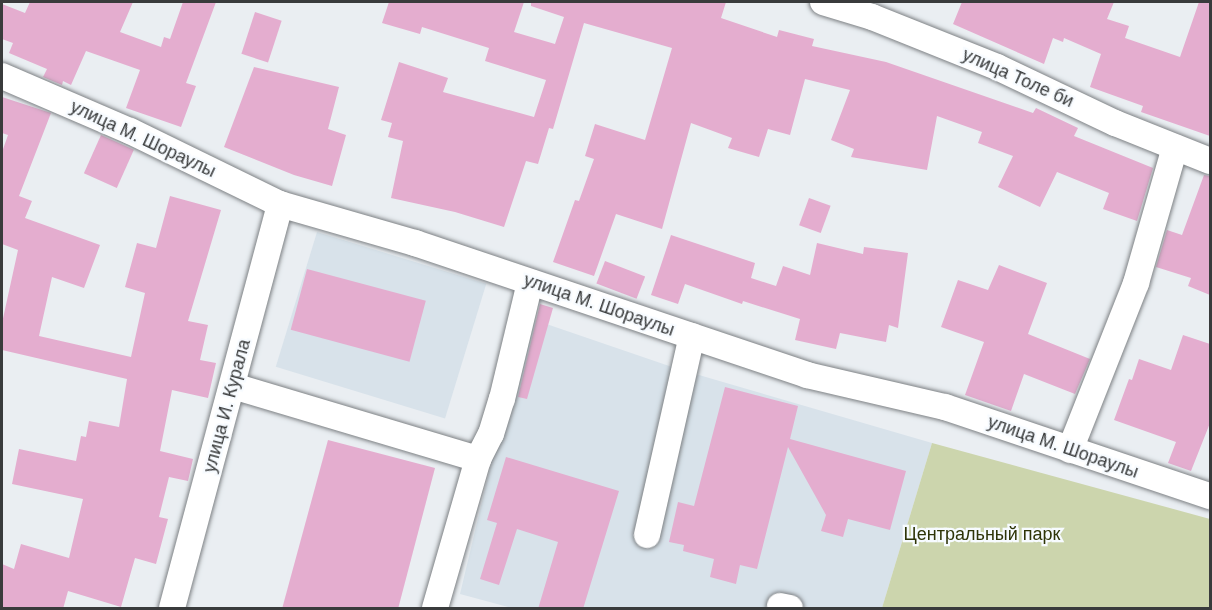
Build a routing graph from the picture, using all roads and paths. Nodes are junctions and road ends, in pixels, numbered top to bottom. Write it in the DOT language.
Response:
graph roads {
  1 [pos="823,2"];
  2 [pos="2,76"];
  3 [pos="1175,147"];
  4 [pos="1210,161"];
  5 [pos="280,204"];
  6 [pos="530,282"];
  7 [pos="692,336"];
  8 [pos="233,386"];
  9 [pos="1070,450"];
  10 [pos="478,459"];
  11 [pos="1210,496"];
  12 [pos="647,535"];
  13 [pos="172,609"];
  14 [pos="435,609"];
  1 -- 3 [label="street, улица Толе би"];
  2 -- 5 [label="street, улица М. Шораулы"];
  3 -- 4 [label="street, улица Толе би"];
  3 -- 9 [label="street"];
  5 -- 6 [label="street, улица М. Шораулы"];
  5 -- 8 [label="street, улица И. Курала"];
  6 -- 7 [label="street, улица М. Шораулы"];
  6 -- 10 [label="street"];
  7 -- 9 [label="street, улица М. Шораулы"];
  7 -- 12 [label="street"];
  8 -- 10 [label="street"];
  8 -- 13 [label="street, улица И. Курала"];
  9 -- 11 [label="street, улица М. Шораулы"];
  10 -- 14 [label="street"];
}
